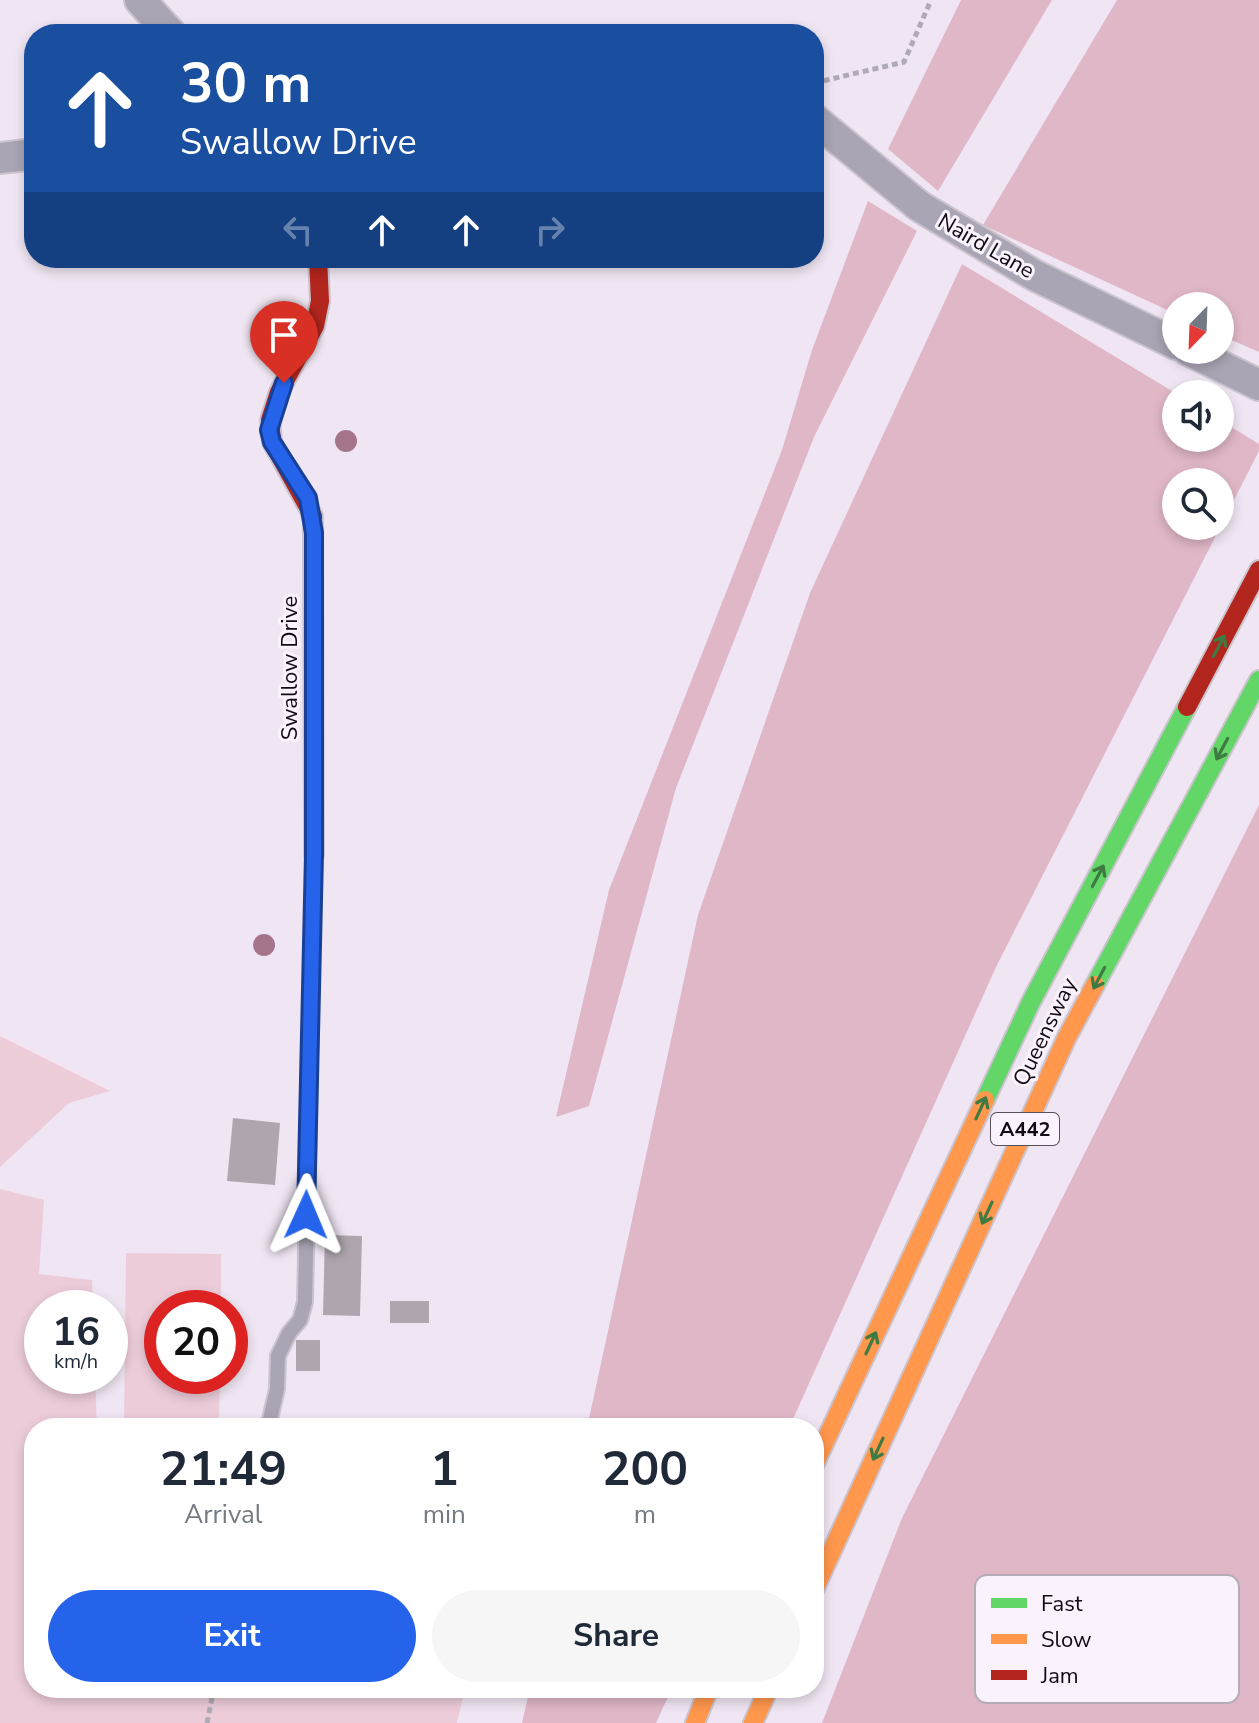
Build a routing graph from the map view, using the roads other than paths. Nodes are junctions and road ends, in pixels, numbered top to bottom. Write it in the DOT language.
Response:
graph roads {
  1 [pos="140,0"];
  2 [pos="162,24"];
  3 [pos="824,127"];
  4 [pos="24,155"];
  5 [pos="0,158"];
  6 [pos="319,268"];
  7 [pos="1162,337"];
  8 [pos="1216,364"];
  9 [pos="1259,385"];
  10 [pos="1259,570"];
  11 [pos="1259,680"];
  12 [pos="314,854"];
  13 [pos="270,1418"];
  14 [pos="824,1444"];
  15 [pos="824,1568"];
  16 [pos="705,1698"];
  17 [pos="764,1698"];
  18 [pos="695,1723"];
  19 [pos="753,1723"];
  1 -- 2 [label="street"];
  3 -- 7 [label="street, Naird Lane"];
  4 -- 5 [label="street"];
  6 -- 12 [label="main road, Swallow Drive"];
  8 -- 9 [label="street"];
  14 -- 10 [label="main road, Queensway / A442, one-way"];
  11 -- 15 [label="main road, Queensway / A442, one-way"];
  12 -- 13 [label="lane, Swallow Drive"];
  16 -- 18 [label="main road"];
  17 -- 19 [label="main road"];
}
